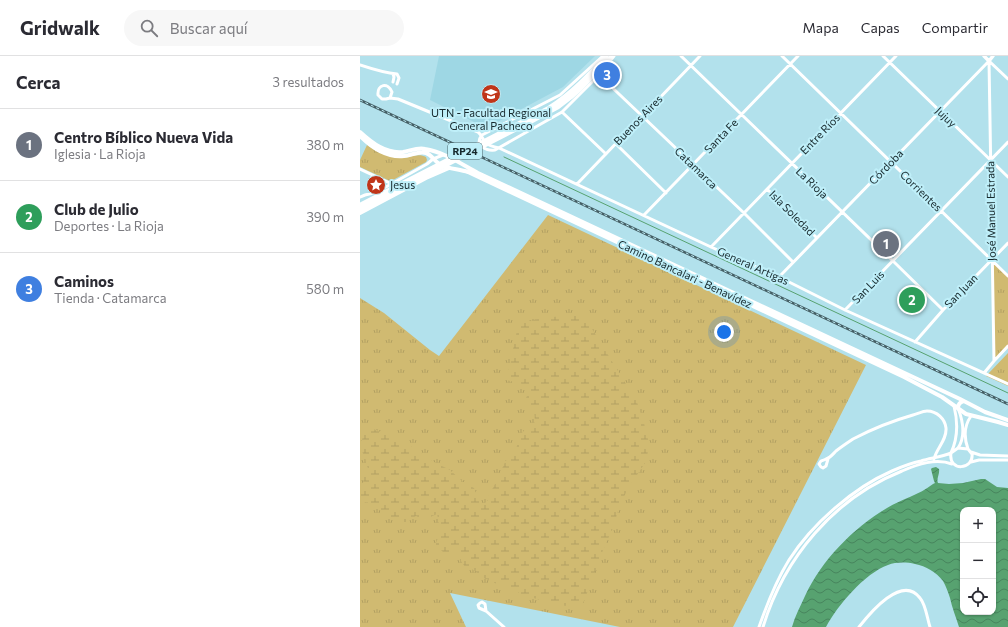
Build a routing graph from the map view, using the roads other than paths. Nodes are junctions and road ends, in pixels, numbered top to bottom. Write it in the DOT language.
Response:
graph roads {
  1 [pos="603,56"];
  2 [pos="606,56"];
  3 [pos="613,56"];
  4 [pos="681,56"];
  5 [pos="700,56"];
  6 [pos="782,56"];
  7 [pos="798,56"];
  8 [pos="883,56"];
  9 [pos="896,56"];
  10 [pos="984,56"];
  11 [pos="993,56"];
  12 [pos="989,60"];
  13 [pos="890,62"];
  14 [pos="790,64"];
  15 [pos="360,65"];
  16 [pos="691,66"];
  17 [pos="393,74"];
  18 [pos="599,75"];
  19 [pos="1008,79"];
  20 [pos="393,82"];
  21 [pos="397,84"];
  22 [pos="392,92"];
  23 [pos="390,98"];
  24 [pos="398,99"];
  25 [pos="557,105"];
  26 [pos="940,111"];
  27 [pos="562,112"];
  28 [pos="840,113"];
  29 [pos="742,114"];
  30 [pos="642,116"];
  31 [pos="360,132"];
  32 [pos="482,135"];
  33 [pos="360,136"];
  34 [pos="1008,142"];
  35 [pos="616,144"];
  36 [pos="498,148"];
  37 [pos="606,154"];
  38 [pos="443,155"];
  39 [pos="433,159"];
  40 [pos="454,159"];
  41 [pos="991,160"];
  42 [pos="891,162"];
  43 [pos="792,163"];
  44 [pos="693,165"];
  45 [pos="448,168"];
  46 [pos="360,169"];
  47 [pos="372,175"];
  48 [pos="1008,177"];
  49 [pos="392,184"];
  50 [pos="577,184"];
  51 [pos="767,188"];
  52 [pos="666,193"];
  53 [pos="372,196"];
  54 [pos="360,197"];
  55 [pos="360,205"];
  56 [pos="360,209"];
  57 [pos="941,211"];
  58 [pos="842,212"];
  59 [pos="360,213"];
  60 [pos="744,213"];
  61 [pos="644,216"];
  62 [pos="817,238"];
  63 [pos="1008,243"];
  64 [pos="711,247"];
  65 [pos="992,260"];
  66 [pos="893,261"];
  67 [pos="793,262"];
  68 [pos="1008,276"];
  69 [pos="779,277"];
  70 [pos="846,310"];
  71 [pos="943,310"];
  72 [pos="915,342"];
  73 [pos="1008,346"];
  74 [pos="994,361"];
  75 [pos="984,373"];
  76 [pos="1008,384"];
  77 [pos="964,401"];
  78 [pos="973,405"];
  79 [pos="956,407"];
  80 [pos="971,416"];
  81 [pos="1008,420"];
  82 [pos="1008,425"];
  83 [pos="958,448"];
  84 [pos="969,450"];
  85 [pos="950,453"];
  86 [pos="980,455"];
  87 [pos="1008,456"];
  88 [pos="828,459"];
  89 [pos="934,459"];
  90 [pos="979,460"];
  91 [pos="1008,460"];
  92 [pos="971,462"];
  93 [pos="952,464"];
  94 [pos="778,584"];
  95 [pos="486,611"];
  96 [pos="504,627"];
  97 [pos="760,627"];
  98 [pos="763,627"];
  99 [pos="859,627"];
  100 [pos="930,627"];
  1 -- 32 [label="street"];
  2 -- 25 [label="main road, RP24"];
  3 -- 18 [label="street"];
  3 -- 25 [label="main road, RP24"];
  4 -- 16 [label="street, La Rioja"];
  5 -- 16 [label="street, Buenos Aires"];
  6 -- 14 [label="street, Corrientes"];
  7 -- 14 [label="street, Santa Fe"];
  8 -- 13 [label="street, Jujuy"];
  9 -- 13 [label="street, Entre Ríos"];
  10 -- 12 [label="street"];
  11 -- 12 [label="street, Córdoba"];
  12 -- 19 [label="street"];
  12 -- 26 [label="street, Córdoba"];
  12 -- 41 [label="street, José Manuel Estrada"];
  13 -- 26 [label="street, Jujuy"];
  13 -- 28 [label="street, Entre Ríos"];
  14 -- 28 [label="street, Corrientes"];
  14 -- 29 [label="street, Santa Fe"];
  15 -- 17 [label="street"];
  16 -- 29 [label="street, La Rioja"];
  16 -- 30 [label="street, Buenos Aires"];
  17 -- 20 [label="street"];
  17 -- 21 [label="street"];
  18 -- 27 [label="street"];
  18 -- 30 [label="street, Catamarca"];
  22 -- 23 [label="street"];
  22 -- 23 [label="street"];
  22 -- 24 [label="street"];
  23 -- 24 [label="street"];
  24 -- 32 [label="street, General Artigas"];
  25 -- 53 [label="main road, RP24"];
  25 -- 56 [label="main road, RP24"];
  26 -- 41 [label="street, Jujuy"];
  26 -- 42 [label="street, Córdoba"];
  27 -- 36 [label="street"];
  27 -- 37 [label="street"];
  28 -- 42 [label="street, Corrientes"];
  28 -- 43 [label="street, Entre Ríos"];
  29 -- 43 [label="street, La Rioja"];
  29 -- 44 [label="street, Santa Fe"];
  30 -- 35 [label="street, Buenos Aires"];
  30 -- 44 [label="street, Catamarca"];
  31 -- 38 [label="main road, Camino Bancalari - Benavídez"];
  32 -- 36 [label="street, General Artigas"];
  33 -- 39 [label="main road, Camino Bancalari - Benavídez"];
  34 -- 41 [label="street, San Luis"];
  35 -- 37 [label="street, Buenos Aires"];
  35 -- 52 [label="street"];
  36 -- 50 [label="street, General Artigas"];
  37 -- 50 [label="street, Buenos Aires"];
  38 -- 39 [label="street"];
  38 -- 40 [label="main road, Camino Bancalari - Benavídez"];
  39 -- 45 [label="main road, Camino Bancalari - Benavídez"];
  39 -- 49 [label="street"];
  40 -- 45 [label="main road"];
  40 -- 77 [label="main road, Camino Bancalari - Benavídez"];
  41 -- 48 [label="street, Jujuy"];
  41 -- 57 [label="street, San Luis"];
  41 -- 65 [label="street, José Manuel Estrada"];
  42 -- 57 [label="street, Corrientes"];
  42 -- 58 [label="street, Córdoba"];
  43 -- 51 [label="street, Entre Ríos"];
  43 -- 58 [label="street, La Rioja"];
  44 -- 52 [label="street, Santa Fe"];
  44 -- 60 [label="street, Catamarca"];
  45 -- 59 [label="main road"];
  45 -- 79 [label="main road, Camino Bancalari - Benavídez"];
  46 -- 47 [label="street"];
  47 -- 49 [label="street"];
  47 -- 53 [label="street"];
  49 -- 53 [label="street"];
  50 -- 61 [label="street, General Artigas"];
  51 -- 60 [label="street, Entre Ríos"];
  51 -- 62 [label="street, Isla Soledad"];
  52 -- 61 [label="street, Santa Fe"];
  53 -- 54 [label="street"];
  53 -- 55 [label="main road, RP24"];
  57 -- 65 [label="street, Corrientes"];
  57 -- 66 [label="street, San Luis"];
  58 -- 62 [label="street, Córdoba"];
  58 -- 66 [label="street, La Rioja"];
  60 -- 64 [label="street, Entre Ríos"];
  60 -- 67 [label="street, Catamarca"];
  61 -- 64 [label="street, General Artigas"];
  62 -- 67 [label="street, Córdoba"];
  63 -- 65 [label="street, San Juan"];
  64 -- 69 [label="street, General Artigas"];
  65 -- 68 [label="street, Corrientes"];
  65 -- 71 [label="street, San Juan"];
  65 -- 74 [label="street, José Manuel Estrada"];
  66 -- 70 [label="street, San Luis"];
  66 -- 71 [label="street, La Rioja"];
  67 -- 69 [label="street, Córdoba"];
  69 -- 70 [label="street, General Artigas"];
  70 -- 72 [label="street, General Artigas"];
  71 -- 72 [label="street, San Juan"];
  72 -- 75 [label="street, General Artigas"];
  73 -- 74 [label="street"];
  74 -- 75 [label="street"];
  75 -- 76 [label="street, General Artigas"];
  77 -- 78 [label="main road, Camino Bancalari - Benavídez"];
  77 -- 79 [label="main road"];
  78 -- 80 [label="main road"];
  78 -- 81 [label="main road, Camino Bancalari - Benavídez"];
  79 -- 80 [label="main road, Camino Bancalari - Benavídez"];
  79 -- 83 [label="street"];
  79 -- 85 [label="street"];
  80 -- 82 [label="main road, Camino Bancalari - Benavídez"];
  80 -- 84 [label="street"];
  83 -- 84 [label="street"];
  83 -- 85 [label="street"];
  84 -- 86 [label="street"];
  84 -- 92 [label="street"];
  85 -- 89 [label="street"];
  85 -- 93 [label="street"];
  86 -- 87 [label="street"];
  86 -- 90 [label="street"];
  88 -- 89 [label="street"];
  89 -- 93 [label="street"];
  89 -- 94 [label="street"];
  90 -- 91 [label="street"];
  90 -- 92 [label="street"];
  92 -- 93 [label="street"];
  94 -- 97 [label="street"];
  94 -- 98 [label="street"];
  95 -- 96 [label="street"];
  99 -- 100 [label="street"];
}
